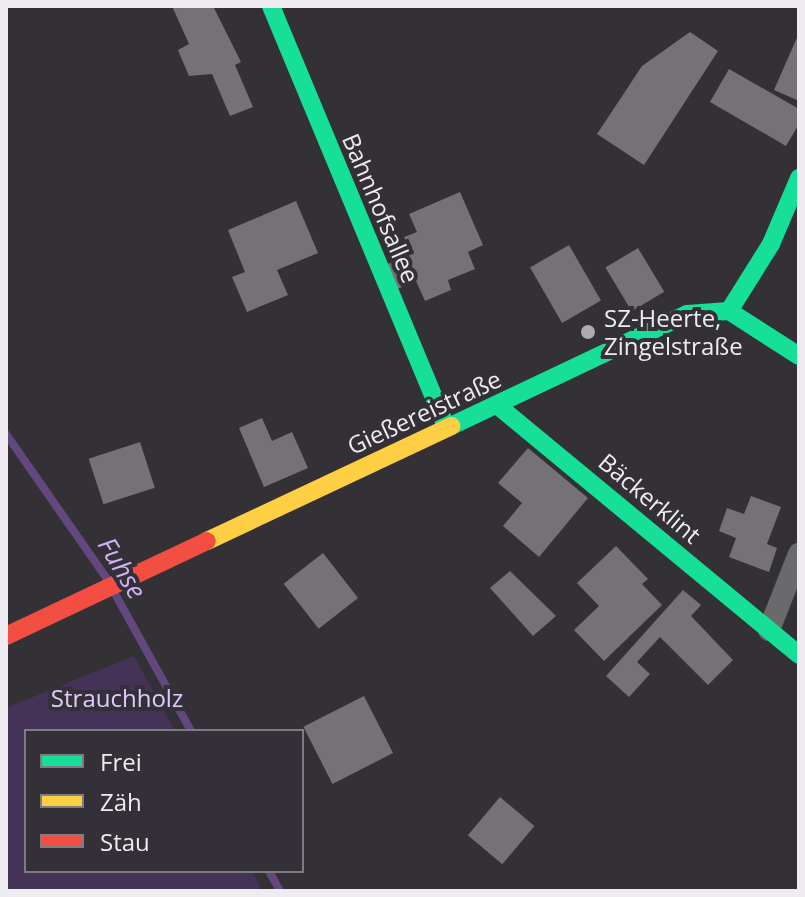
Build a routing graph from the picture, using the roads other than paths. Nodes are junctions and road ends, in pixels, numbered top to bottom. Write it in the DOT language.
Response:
graph roads {
  1 [pos="271,6"];
  2 [pos="799,178"];
  3 [pos="729,311"];
  4 [pos="799,356"];
  5 [pos="497,405"];
  6 [pos="447,428"];
  7 [pos="799,554"];
  8 [pos="769,630"];
  9 [pos="6,636"];
  10 [pos="799,655"];
  1 -- 6 [label="street, Bahnhofsallee"];
  2 -- 3 [label="street"];
  3 -- 4 [label="street"];
  3 -- 5 [label="street, Gießereistraße"];
  5 -- 6 [label="street, Gießereistraße"];
  5 -- 8 [label="street, Bäckerklint"];
  6 -- 9 [label="street, Gießereistraße"];
  7 -- 8 [label="street"];
  8 -- 10 [label="street, Bäckerklint"];
}
